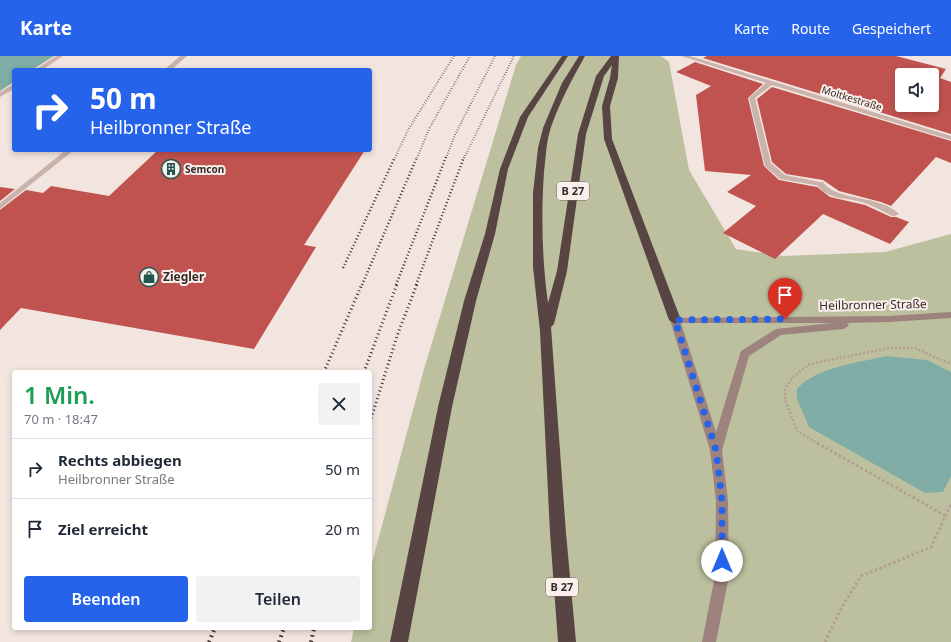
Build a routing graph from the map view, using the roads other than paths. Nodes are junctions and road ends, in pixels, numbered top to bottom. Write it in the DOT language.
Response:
graph roads {
  1 [pos="60,56"];
  2 [pos="184,56"];
  3 [pos="564,56"];
  4 [pos="582,56"];
  5 [pos="616,56"];
  6 [pos="684,56"];
  7 [pos="41,68"];
  8 [pos="169,68"];
  9 [pos="770,82"];
  10 [pos="12,87"];
  11 [pos="0,95"];
  12 [pos="951,138"];
  13 [pos="68,152"];
  14 [pos="0,207"];
  15 [pos="895,214"];
  16 [pos="951,315"];
  17 [pos="890,319"];
  18 [pos="675,320"];
  19 [pos="546,331"];
  20 [pos="716,450"];
  21 [pos="399,642"];
  22 [pos="567,642"];
  23 [pos="709,642"];
  1 -- 7 [label="street"];
  2 -- 8 [label="street"];
  3 -- 21 [label="highway"];
  4 -- 19 [label="highway, B 27"];
  5 -- 18 [label="highway"];
  5 -- 19 [label="highway, B 27"];
  6 -- 9 [label="street, Moltkestraße"];
  9 -- 12 [label="street, Moltkestraße"];
  9 -- 15 [label="street"];
  10 -- 11 [label="street"];
  13 -- 14 [label="street"];
  16 -- 17 [label="main road, Heilbronner Straße"];
  17 -- 18 [label="main road, Heilbronner Straße"];
  17 -- 20 [label="main road"];
  18 -- 20 [label="main road"];
  19 -- 22 [label="highway, B 27"];
  20 -- 23 [label="main road"];
}
